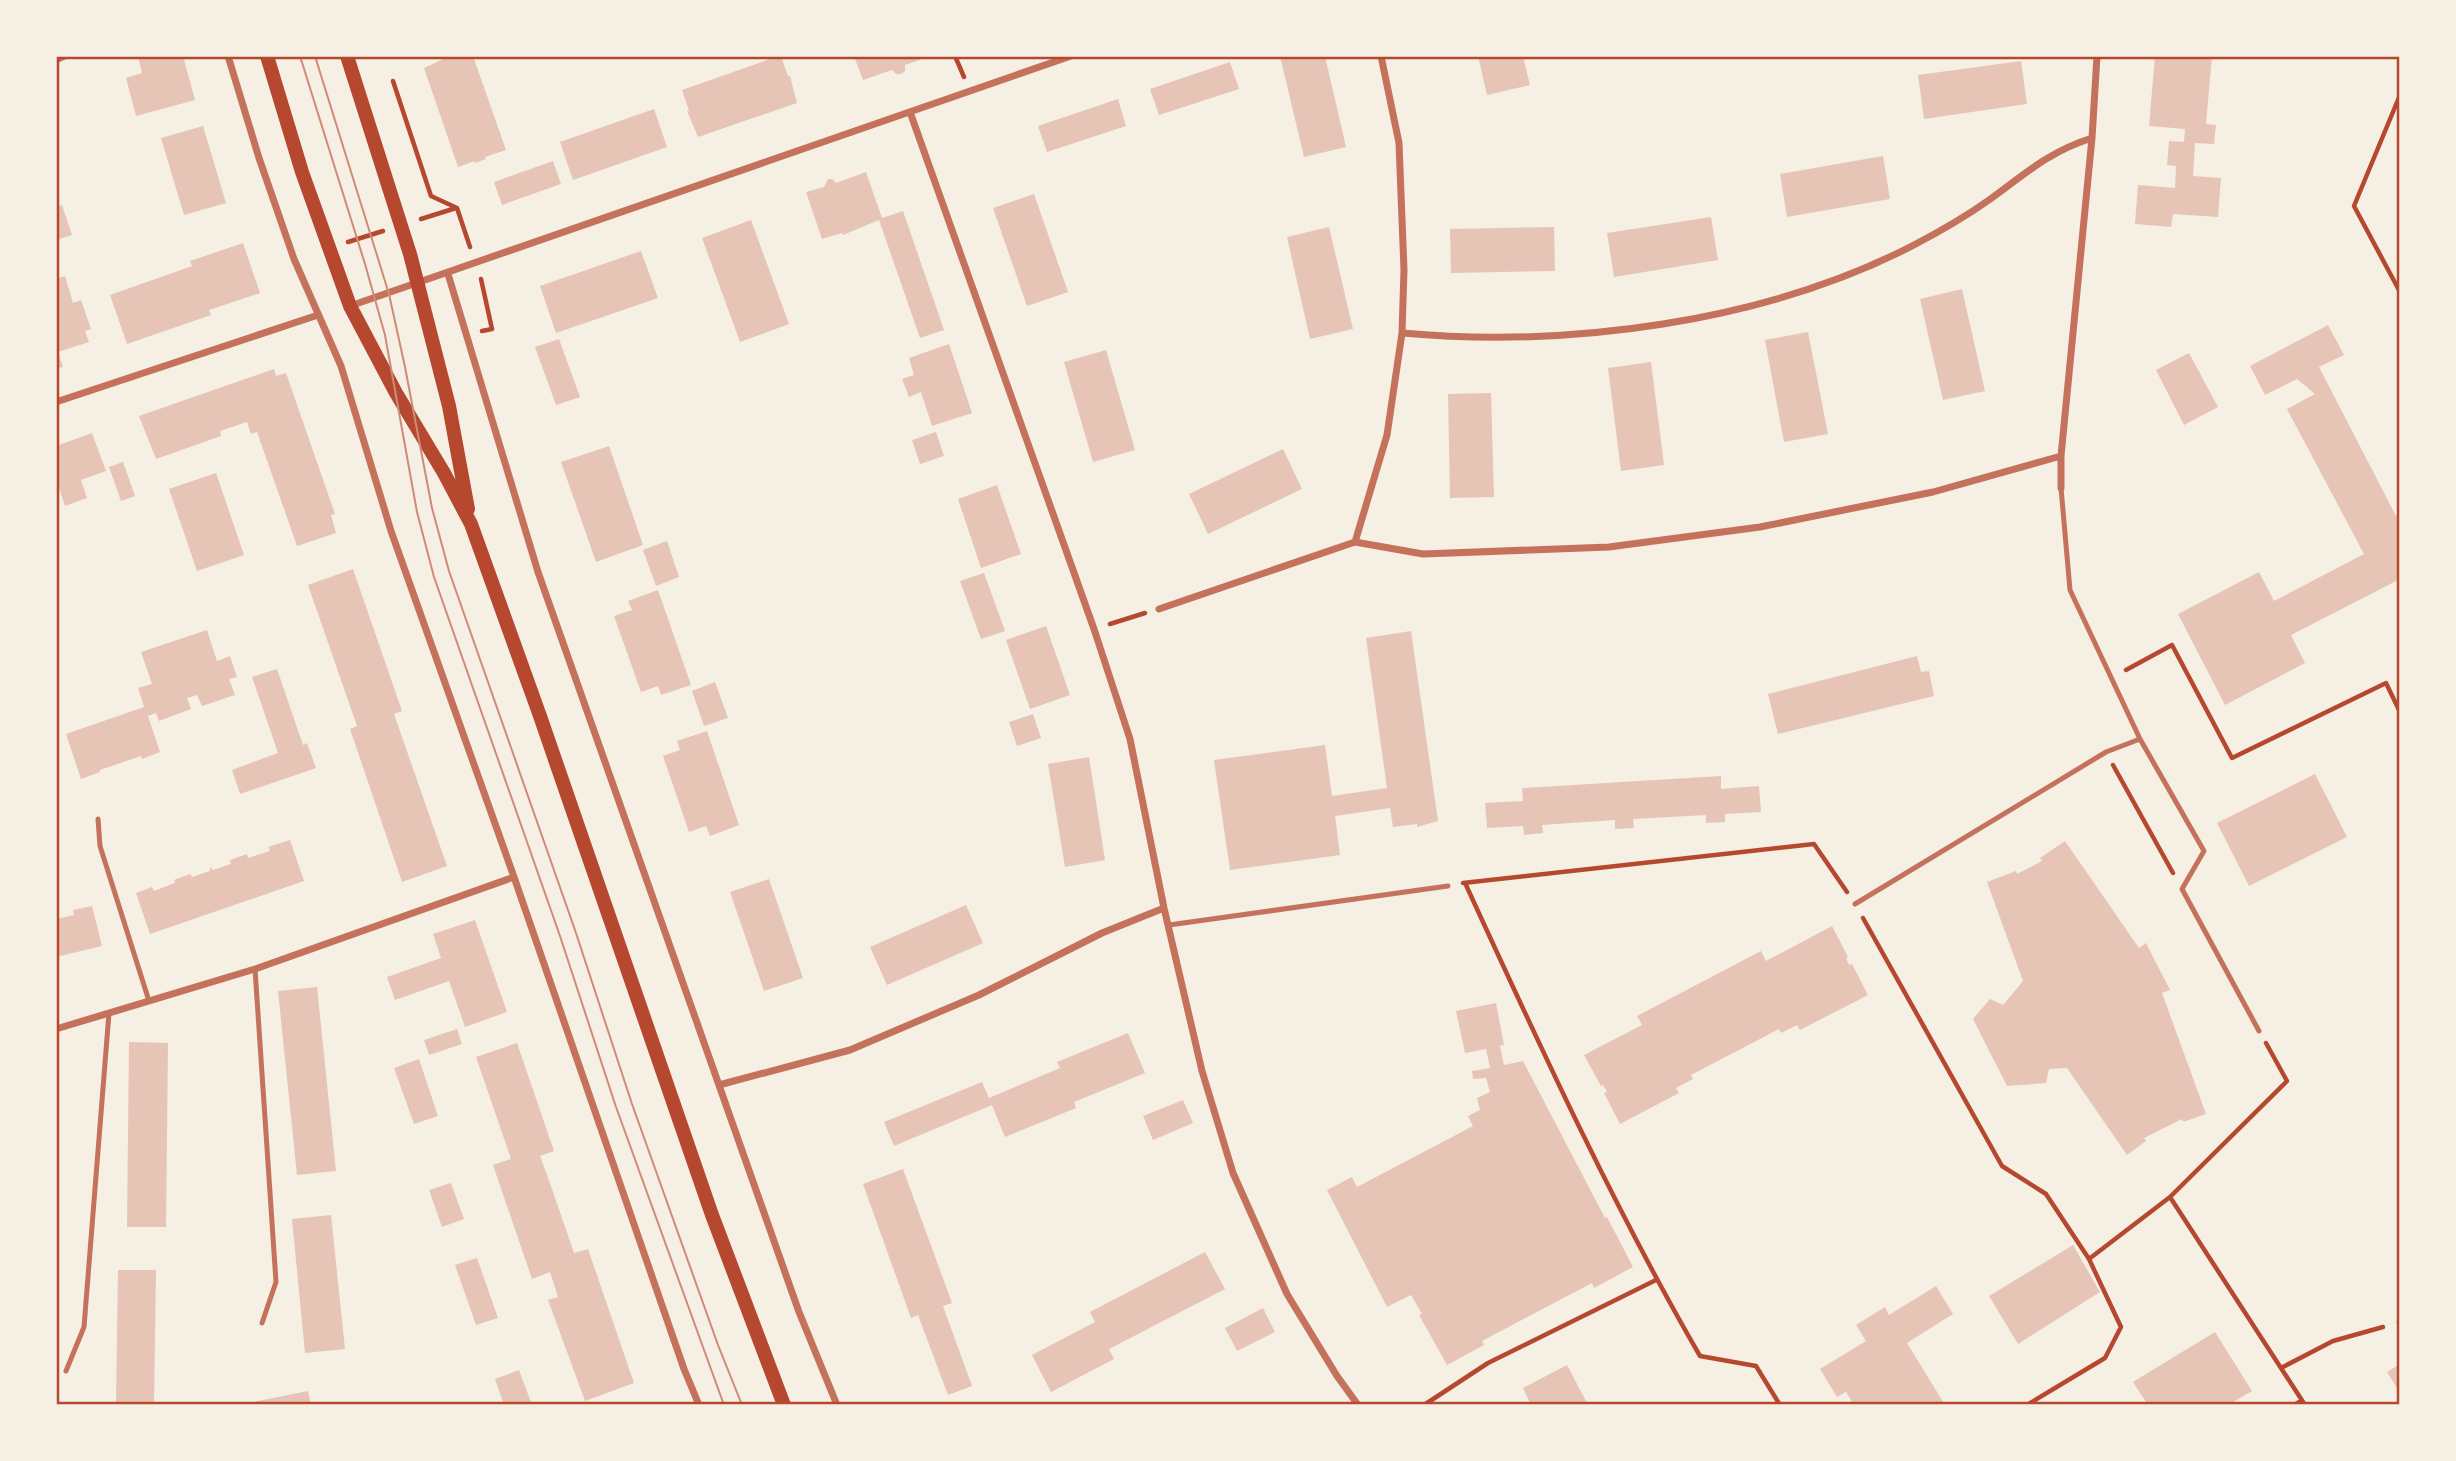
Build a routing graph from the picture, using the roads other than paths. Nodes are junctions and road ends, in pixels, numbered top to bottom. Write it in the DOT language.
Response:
graph roads {
  1 [pos="67,56"];
  2 [pos="228,56"];
  3 [pos="267,56"];
  4 [pos="347,56"];
  5 [pos="1072,56"];
  6 [pos="1381,56"];
  7 [pos="2097,56"];
  8 [pos="56,61"];
  9 [pos="910,112"];
  10 [pos="2092,138"];
  11 [pos="448,274"];
  12 [pos="418,284"];
  13 [pos="350,306"];
  14 [pos="318,315"];
  15 [pos="1402,333"];
  16 [pos="56,402"];
  17 [pos="2061,456"];
  18 [pos="2061,488"];
  19 [pos="471,524"];
  20 [pos="1355,542"];
  21 [pos="1160,609"];
  22 [pos="2140,739"];
  23 [pos="99,819"];
  24 [pos="514,877"];
  25 [pos="1448,886"];
  26 [pos="1855,904"];
  27 [pos="1164,908"];
  28 [pos="1169,925"];
  29 [pos="255,969"];
  30 [pos="149,1001"];
  31 [pos="109,1013"];
  32 [pos="56,1029"];
  33 [pos="2259,1031"];
  34 [pos="719,1086"];
  35 [pos="262,1323"];
  36 [pos="66,1371"];
  37 [pos="699,1405"];
  38 [pos="784,1405"];
  39 [pos="837,1405"];
  40 [pos="1358,1405"];
  1 -- 8 [label="lane"];
  2 -- 14 [label="street"];
  3 -- 13 [label="main road"];
  4 -- 12 [label="main road"];
  5 -- 9 [label="street"];
  6 -- 15 [label="street"];
  7 -- 10 [label="street"];
  9 -- 11 [label="street"];
  9 -- 27 [label="street"];
  10 -- 15 [label="street"];
  10 -- 17 [label="street"];
  11 -- 12 [label="street"];
  11 -- 34 [label="street"];
  12 -- 13 [label="street"];
  12 -- 19 [label="main road"];
  13 -- 19 [label="main road"];
  14 -- 16 [label="street"];
  14 -- 24 [label="street"];
  15 -- 20 [label="street"];
  17 -- 18 [label="street"];
  17 -- 20 [label="street"];
  18 -- 22 [label="lane"];
  19 -- 38 [label="main road"];
  20 -- 21 [label="street"];
  22 -- 26 [label="lane"];
  22 -- 33 [label="lane"];
  23 -- 30 [label="lane"];
  24 -- 29 [label="street"];
  24 -- 37 [label="street"];
  25 -- 28 [label="lane"];
  27 -- 28 [label="street"];
  27 -- 34 [label="street"];
  28 -- 40 [label="street"];
  29 -- 30 [label="street"];
  29 -- 35 [label="lane"];
  30 -- 31 [label="street"];
  31 -- 32 [label="street"];
  31 -- 36 [label="lane"];
  34 -- 39 [label="street"];
}
